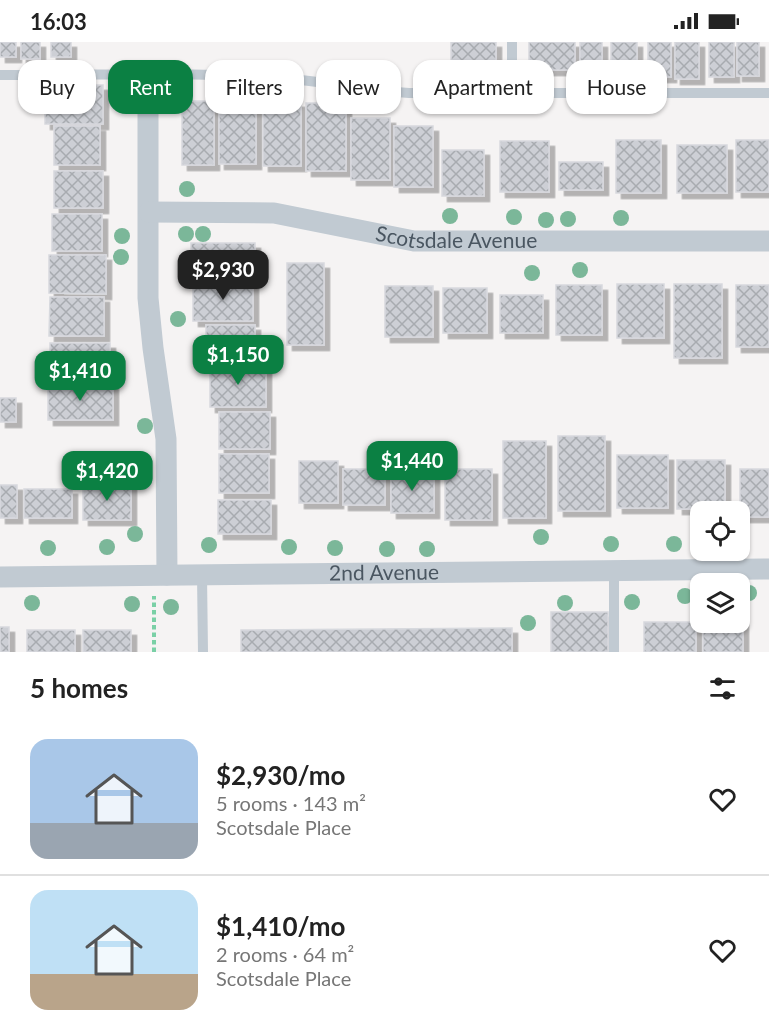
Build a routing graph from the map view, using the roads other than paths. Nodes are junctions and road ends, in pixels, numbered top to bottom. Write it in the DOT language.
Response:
graph roads {
  1 [pos="512,42"];
  2 [pos="512,60"];
  3 [pos="0,75"];
  4 [pos="108,75"];
  5 [pos="193,76"];
  6 [pos="413,93"];
  7 [pos="554,93"];
  8 [pos="769,93"];
  9 [pos="148,114"];
  10 [pos="149,212"];
  11 [pos="769,241"];
  12 [pos="769,569"];
  13 [pos="614,570"];
  14 [pos="161,575"];
  15 [pos="202,575"];
  16 [pos="0,577"];
  17 [pos="203,652"];
  18 [pos="614,652"];
  1 -- 2 [label="lane"];
  3 -- 4 [label="lane"];
  5 -- 6 [label="lane"];
  7 -- 8 [label="lane"];
  9 -- 10 [label="street"];
  10 -- 11 [label="street, Scotsdale Avenue"];
  10 -- 14 [label="street"];
  12 -- 13 [label="street, 2nd Avenue"];
  13 -- 15 [label="street, 2nd Avenue"];
  13 -- 18 [label="lane"];
  14 -- 15 [label="street, 2nd Avenue"];
  14 -- 16 [label="street, 2nd Avenue"];
  15 -- 17 [label="lane"];
}
